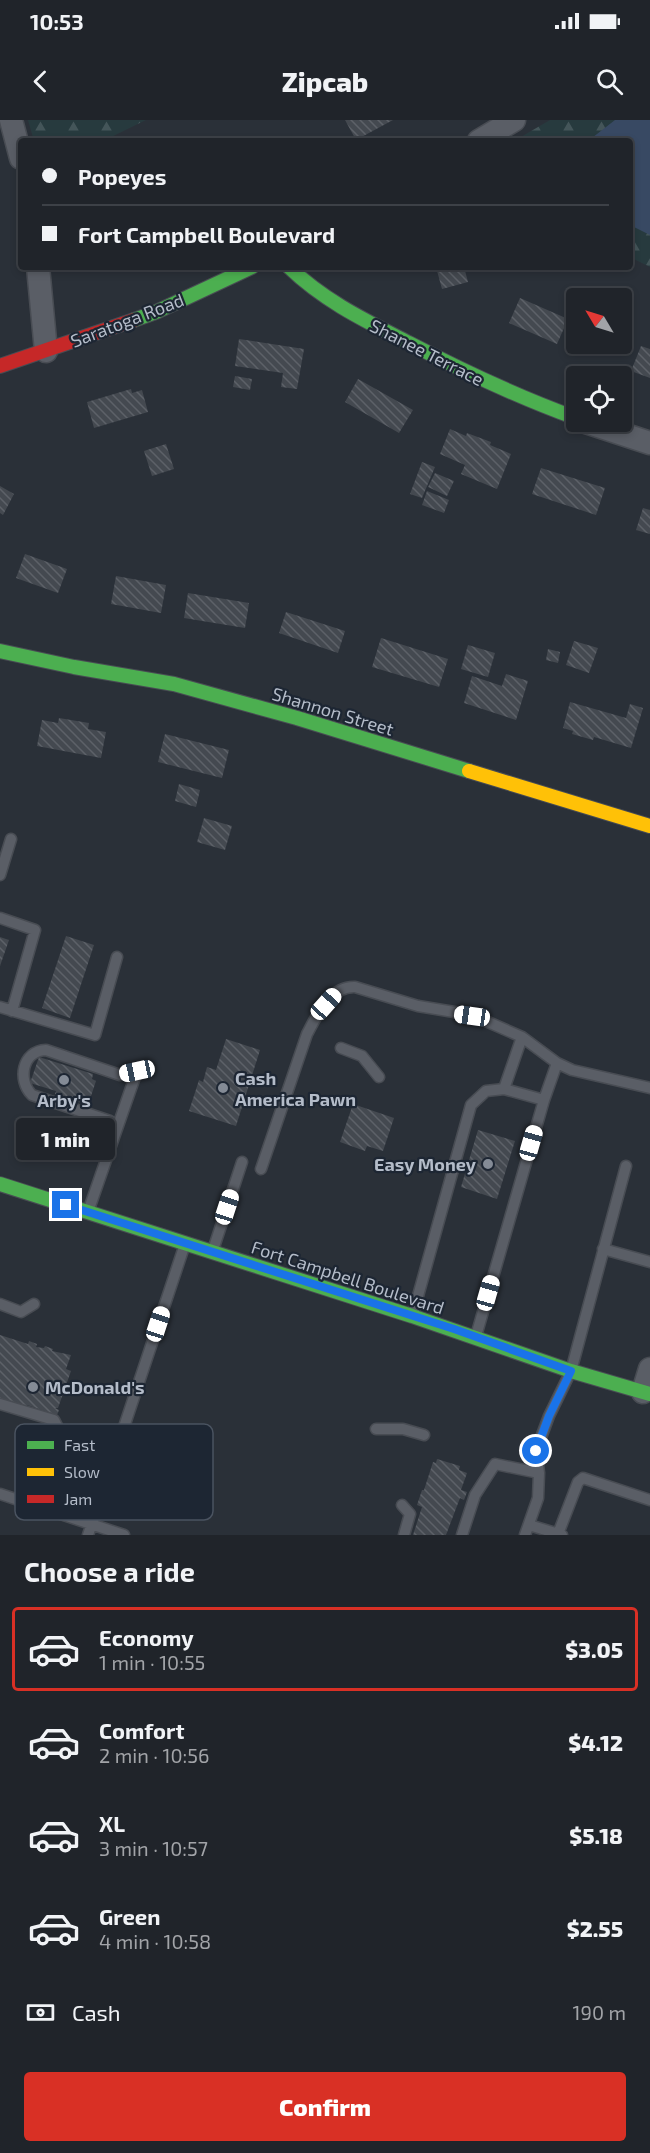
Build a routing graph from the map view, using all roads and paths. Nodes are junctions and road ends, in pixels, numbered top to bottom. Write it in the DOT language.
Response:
graph roads {
  1 [pos="11,120"];
  2 [pos="514,120"];
  3 [pos="484,138"];
  4 [pos="18,147"];
  5 [pos="38,270"];
  6 [pos="246,270"];
  7 [pos="292,270"];
  8 [pos="46,351"];
  9 [pos="0,366"];
  10 [pos="566,414"];
  11 [pos="616,432"];
  12 [pos="650,443"];
  13 [pos="0,651"];
  14 [pos="650,826"];
  15 [pos="11,839"];
  16 [pos="0,875"];
  17 [pos="0,918"];
  18 [pos="117,957"];
  19 [pos="0,1007"];
  20 [pos="12,1011"];
  21 [pos="522,1037"];
  22 [pos="341,1048"];
  23 [pos="557,1063"];
  24 [pos="379,1077"];
  25 [pos="650,1088"];
  26 [pos="504,1089"];
  27 [pos="544,1100"];
  28 [pos="114,1137"];
  29 [pos="242,1162"];
  30 [pos="626,1166"];
  31 [pos="261,1169"];
  32 [pos="0,1184"];
  33 [pos="88,1213"];
  34 [pos="185,1244"];
  35 [pos="603,1249"];
  36 [pos="212,1252"];
  37 [pos="650,1262"];
  38 [pos="0,1304"];
  39 [pos="34,1304"];
  40 [pos="412,1316"];
  41 [pos="475,1336"];
  42 [pos="650,1369"];
  43 [pos="571,1371"];
  44 [pos="646,1393"];
  45 [pos="0,1404"];
  46 [pos="56,1424"];
  47 [pos="125,1424"];
  48 [pos="376,1429"];
  49 [pos="424,1435"];
  50 [pos="539,1473"];
  51 [pos="0,1494"];
  52 [pos="15,1500"];
  53 [pos="650,1500"];
  54 [pos="402,1505"];
  55 [pos="65,1520"];
  56 [pos="90,1530"];
  57 [pos="527,1530"];
  58 [pos="560,1534"];
  59 [pos="124,1535"];
  60 [pos="404,1535"];
  61 [pos="462,1535"];
  1 -- 4 [label="street"];
  2 -- 3 [label="street"];
  5 -- 8 [label="street"];
  6 -- 8 [label="main road, Saratoga Road"];
  7 -- 10 [label="main road, Shanee Terrace"];
  8 -- 9 [label="main road, Saratoga Road"];
  11 -- 12 [label="street"];
  13 -- 14 [label="main road, Shannon Street"];
  15 -- 16 [label="lane"];
  17 -- 20 [label="lane"];
  18 -- 20 [label="lane"];
  19 -- 20 [label="lane"];
  21 -- 23 [label="lane"];
  21 -- 26 [label="lane"];
  21 -- 31 [label="lane"];
  22 -- 24 [label="lane"];
  23 -- 25 [label="lane"];
  23 -- 27 [label="lane"];
  26 -- 27 [label="lane"];
  26 -- 40 [label="lane"];
  27 -- 41 [label="lane"];
  28 -- 28 [label="lane"];
  28 -- 33 [label="lane"];
  29 -- 36 [label="lane"];
  30 -- 35 [label="lane"];
  32 -- 33 [label="main road, Fort Campbell Boulevard"];
  33 -- 34 [label="main road, Fort Campbell Boulevard"];
  34 -- 36 [label="main road, Fort Campbell Boulevard"];
  34 -- 47 [label="lane"];
  35 -- 37 [label="lane"];
  35 -- 43 [label="lane"];
  36 -- 40 [label="main road, Fort Campbell Boulevard"];
  38 -- 39 [label="lane"];
  40 -- 41 [label="main road, Fort Campbell Boulevard"];
  41 -- 43 [label="main road, Fort Campbell Boulevard"];
  42 -- 44 [label="street"];
  43 -- 44 [label="main road, Fort Campbell Boulevard"];
  43 -- 50 [label="lane"];
  45 -- 46 [label="lane"];
  48 -- 49 [label="lane"];
  50 -- 57 [label="lane"];
  50 -- 61 [label="lane"];
  51 -- 52 [label="lane"];
  53 -- 58 [label="lane"];
  54 -- 60 [label="lane"];
  55 -- 56 [label="lane"];
  56 -- 59 [label="lane"];
  57 -- 58 [label="lane"];
}
